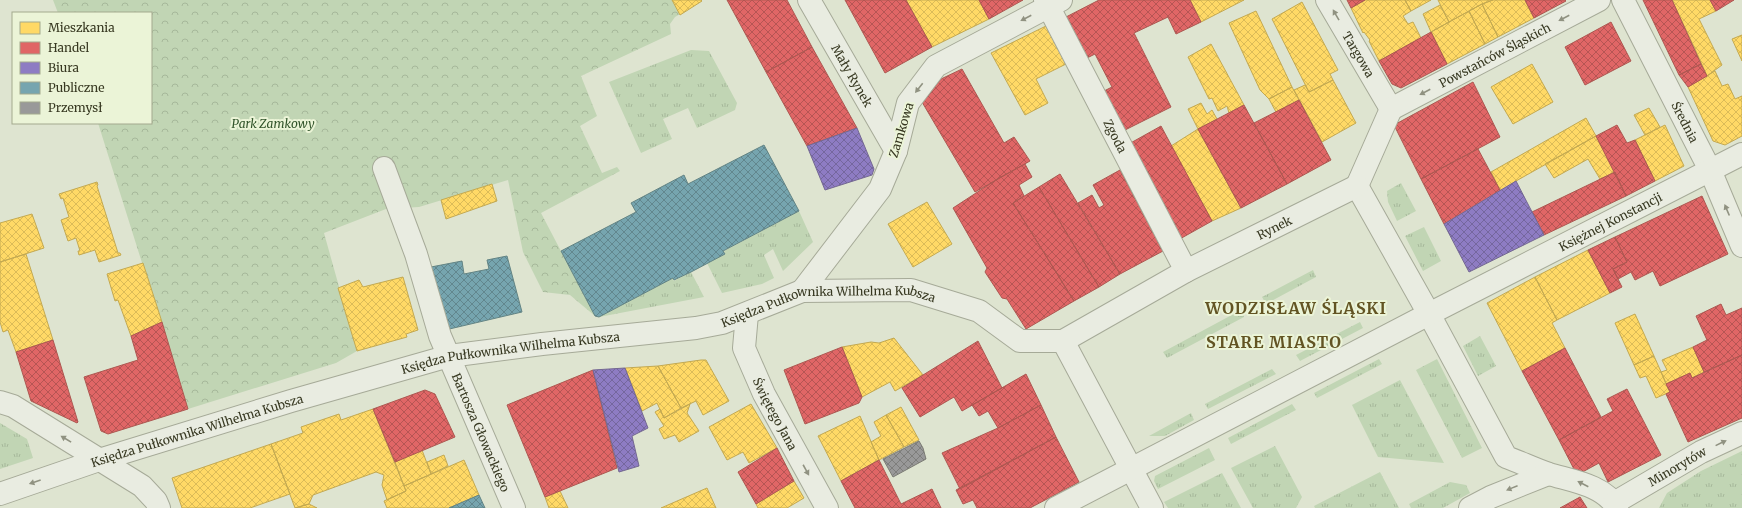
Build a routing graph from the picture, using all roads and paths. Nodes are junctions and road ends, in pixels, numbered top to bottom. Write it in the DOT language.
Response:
graph roads {
  1 [pos="809,0"];
  2 [pos="1327,0"];
  3 [pos="1599,0"];
  4 [pos="1623,0"];
  5 [pos="1051,2"];
  6 [pos="1391,109"];
  7 [pos="896,151"];
  8 [pos="1742,154"];
  9 [pos="384,168"];
  10 [pos="1710,170"];
  11 [pos="1357,186"];
  12 [pos="1742,246"];
  13 [pos="1186,271"];
  14 [pos="802,291"];
  15 [pos="747,314"];
  16 [pos="1429,314"];
  17 [pos="1063,341"];
  18 [pos="449,356"];
  19 [pos="0,402"];
  20 [pos="1742,433"];
  21 [pos="99,460"];
  22 [pos="1131,468"];
  23 [pos="1548,474"];
  24 [pos="0,494"];
  25 [pos="1615,506"];
  26 [pos="159,508"];
  27 [pos="514,508"];
  28 [pos="827,508"];
  29 [pos="1056,508"];
  30 [pos="1152,508"];
  31 [pos="1470,508"];
  1 -- 7 [label="street, Mały Rynek"];
  6 -- 2 [label="street, Targowa, one-way"];
  3 -- 6 [label="street, Powstańców Śląskich, one-way"];
  4 -- 10 [label="street, Średnia"];
  5 -- 7 [label="street, Zamkowa, one-way"];
  5 -- 13 [label="street, Zgoda"];
  6 -- 11 [label="street"];
  7 -- 14 [label="street, Zamkowa"];
  8 -- 10 [label="street, Księżnej Konstancji"];
  9 -- 18 [label="street, Bartosza Głowackiego"];
  12 -- 10 [label="street, Średnia, one-way"];
  10 -- 16 [label="street, Księżnej Konstancji"];
  11 -- 13 [label="street, Rynek"];
  11 -- 16 [label="street"];
  13 -- 17 [label="street, Rynek"];
  14 -- 15 [label="street, Księdza Pułkownika Wilhelma Kubsza"];
  14 -- 17 [label="street, Księdza Pułkownika Wilhelma Kubsza"];
  15 -- 18 [label="street, Księdza Pułkownika Wilhelma Kubsza"];
  15 -- 28 [label="street, Świętego Jana, one-way"];
  16 -- 22 [label="street"];
  16 -- 23 [label="street"];
  17 -- 22 [label="street"];
  18 -- 21 [label="street, Księdza Pułkownika Wilhelma Kubsza"];
  18 -- 27 [label="street, Bartosza Głowackiego"];
  21 -- 19 [label="street, one-way"];
  25 -- 20 [label="street, Minorytów, one-way"];
  21 -- 24 [label="street, Księdza Pułkownika Wilhelma Kubsza, one-way"];
  21 -- 26 [label="street"];
  22 -- 29 [label="street"];
  22 -- 30 [label="street"];
  25 -- 23 [label="street, one-way"];
  23 -- 31 [label="street, one-way"];
}
